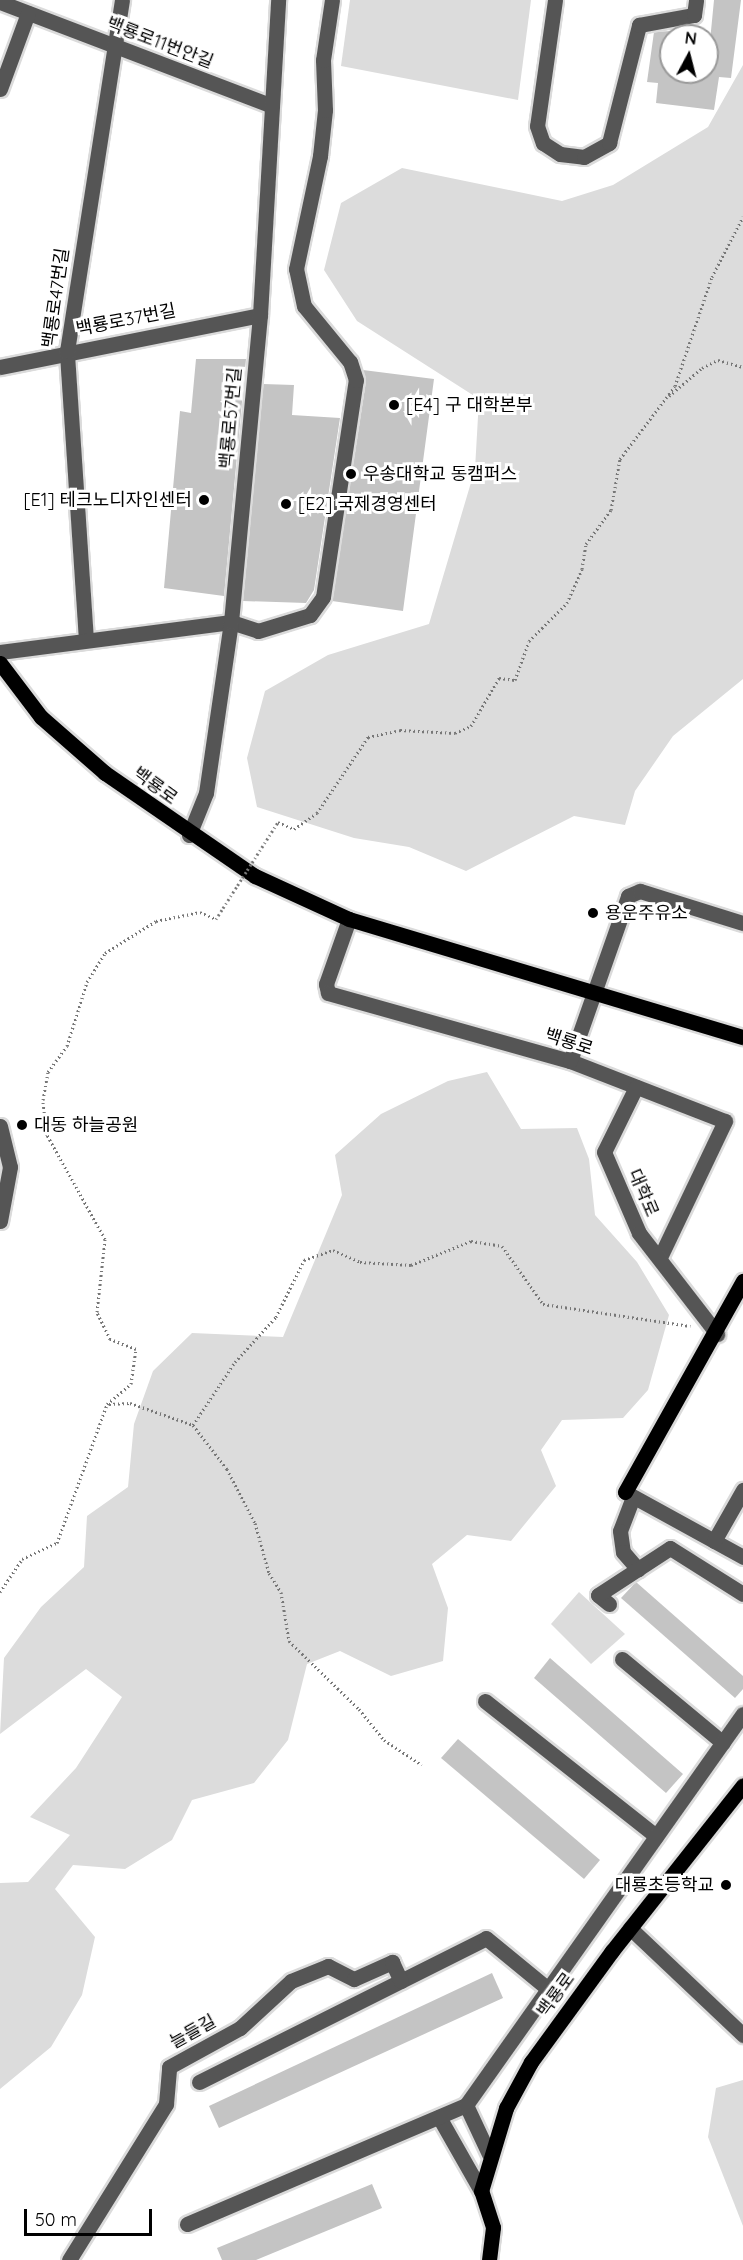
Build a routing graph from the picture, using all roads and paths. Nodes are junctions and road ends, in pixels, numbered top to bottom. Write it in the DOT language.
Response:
graph roads {
  1 [pos="122,0"];
  2 [pos="278,0"];
  3 [pos="332,0"];
  4 [pos="555,0"];
  5 [pos="696,0"];
  6 [pos="0,2"];
  7 [pos="28,14"];
  8 [pos="115,47"];
  9 [pos="0,89"];
  10 [pos="272,106"];
  11 [pos="743,217"];
  12 [pos="260,315"];
  13 [pos="67,351"];
  14 [pos="0,367"];
  15 [pos="743,367"];
  16 [pos="668,397"];
  17 [pos="231,622"];
  18 [pos="86,640"];
  19 [pos="0,652"];
  20 [pos="0,663"];
  21 [pos="189,835"];
  22 [pos="349,919"];
  23 [pos="743,923"];
  24 [pos="595,991"];
  25 [pos="743,1037"];
  26 [pos="570,1061"];
  27 [pos="636,1087"];
  28 [pos="0,1126"];
  29 [pos="0,1221"];
  30 [pos="660,1257"];
  31 [pos="743,1281"];
  32 [pos="713,1329"];
  33 [pos="107,1404"];
  34 [pos="193,1425"];
  35 [pos="743,1490"];
  36 [pos="629,1495"];
  37 [pos="714,1541"];
  38 [pos="743,1557"];
  39 [pos="638,1569"];
  40 [pos="0,1592"];
  41 [pos="743,1594"];
  42 [pos="609,1604"];
  43 [pos="622,1659"];
  44 [pos="485,1701"];
  45 [pos="743,1714"];
  46 [pos="723,1743"];
  47 [pos="422,1765"];
  48 [pos="743,1785"];
  49 [pos="656,1836"];
  50 [pos="630,1928"];
  51 [pos="401,1981"];
  52 [pos="548,1989"];
  53 [pos="743,2035"];
  54 [pos="199,2082"];
  55 [pos="466,2105"];
  56 [pos="439,2117"];
  57 [pos="489,2154"];
  58 [pos="481,2191"];
  59 [pos="188,2224"];
  60 [pos="69,2260"];
  61 [pos="489,2260"];
  1 -- 8 [label="street, 백룡로47번길"];
  2 -- 10 [label="street, 백룡로57번길"];
  3 -- 17 [label="street"];
  4 -- 5 [label="street"];
  6 -- 7 [label="street, 백룡로11번안길"];
  7 -- 8 [label="street, 백룡로11번안길"];
  7 -- 9 [label="street"];
  8 -- 10 [label="street, 백룡로11번안길"];
  8 -- 13 [label="street, 백룡로47번길"];
  10 -- 12 [label="street, 백룡로57번길"];
  11 -- 16 [label="path"];
  12 -- 13 [label="street, 백룡로37번길"];
  12 -- 17 [label="street, 백룡로57번길"];
  13 -- 14 [label="street, 백룡로37번길"];
  13 -- 18 [label="street, 백룡로47번길"];
  15 -- 16 [label="path"];
  16 -- 33 [label="path, bridge"];
  17 -- 18 [label="street"];
  17 -- 21 [label="street, 백룡로57번길"];
  18 -- 19 [label="street"];
  20 -- 21 [label="main road, 백룡로"];
  21 -- 22 [label="main road, 백룡로"];
  22 -- 24 [label="main road, 백룡로"];
  22 -- 26 [label="street, 백룡로"];
  23 -- 24 [label="street"];
  24 -- 25 [label="main road, 백룡로"];
  24 -- 26 [label="street"];
  26 -- 27 [label="street, 백룡로"];
  27 -- 30 [label="street, 대학로"];
  27 -- 30 [label="street, 백룡로"];
  28 -- 29 [label="street"];
  30 -- 32 [label="street, 대학로"];
  31 -- 32 [label="main road"];
  32 -- 34 [label="path"];
  32 -- 36 [label="main road"];
  33 -- 34 [label="path"];
  33 -- 40 [label="path"];
  34 -- 47 [label="path"];
  35 -- 37 [label="street"];
  36 -- 37 [label="street"];
  36 -- 39 [label="street"];
  37 -- 38 [label="street"];
  39 -- 41 [label="street"];
  39 -- 42 [label="street"];
  43 -- 46 [label="street"];
  44 -- 49 [label="street"];
  45 -- 46 [label="street"];
  46 -- 49 [label="street"];
  48 -- 50 [label="main road, 백룡로"];
  49 -- 52 [label="street"];
  50 -- 53 [label="street"];
  50 -- 57 [label="main road, 백룡로"];
  51 -- 52 [label="street"];
  51 -- 54 [label="street"];
  51 -- 60 [label="street, 늘들길"];
  52 -- 55 [label="street"];
  55 -- 56 [label="street"];
  55 -- 57 [label="street"];
  56 -- 58 [label="street"];
  56 -- 59 [label="street"];
  57 -- 58 [label="main road, 백룡로"];
  58 -- 61 [label="main road"];
}
